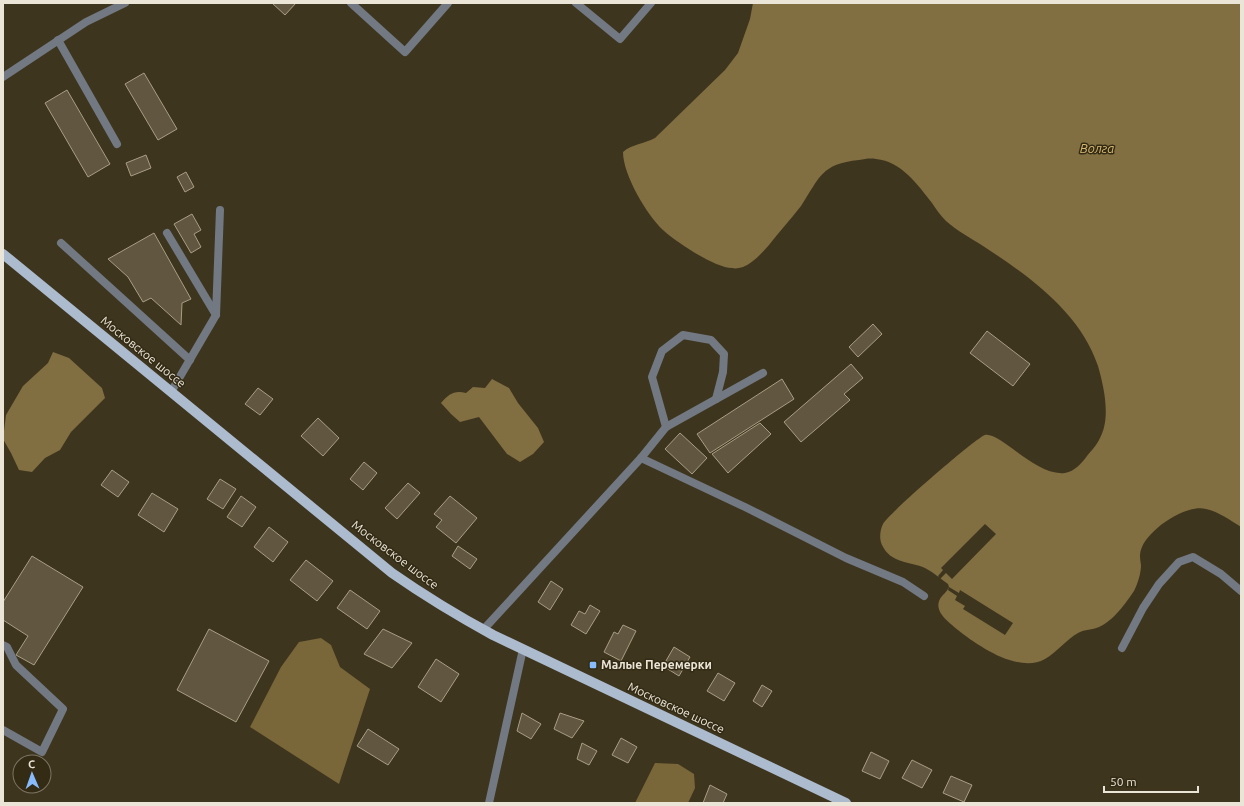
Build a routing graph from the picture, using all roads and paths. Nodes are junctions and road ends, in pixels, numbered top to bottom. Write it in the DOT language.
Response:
graph roads {
  1 [pos="125,3"];
  2 [pos="351,3"];
  3 [pos="448,3"];
  4 [pos="576,3"];
  5 [pos="651,3"];
  6 [pos="58,40"];
  7 [pos="3,77"];
  8 [pos="117,144"];
  9 [pos="220,210"];
  10 [pos="167,233"];
  11 [pos="61,243"];
  12 [pos="3,254"];
  13 [pos="216,315"];
  14 [pos="190,360"];
  15 [pos="763,373"];
  16 [pos="171,392"];
  17 [pos="716,400"];
  18 [pos="666,427"];
  19 [pos="640,458"];
  20 [pos="1241,591"];
  21 [pos="924,596"];
  22 [pos="483,630"];
  23 [pos="3,645"];
  24 [pos="1122,648"];
  25 [pos="523,649"];
  26 [pos="3,730"];
  27 [pos="489,803"];
  28 [pos="846,803"];
  1 -- 6 [label="lane"];
  2 -- 3 [label="lane"];
  4 -- 5 [label="lane"];
  6 -- 7 [label="lane"];
  6 -- 8 [label="lane"];
  9 -- 13 [label="lane"];
  10 -- 13 [label="lane"];
  11 -- 14 [label="lane"];
  12 -- 16 [label="main road, Московское шоссе"];
  13 -- 14 [label="lane"];
  14 -- 16 [label="lane"];
  15 -- 17 [label="lane"];
  16 -- 22 [label="main road, Московское шоссе"];
  17 -- 18 [label="lane"];
  17 -- 18 [label="lane"];
  18 -- 19 [label="lane"];
  19 -- 21 [label="lane"];
  19 -- 22 [label="lane"];
  20 -- 24 [label="lane"];
  22 -- 25 [label="main road, Московское шоссе"];
  23 -- 26 [label="lane"];
  25 -- 27 [label="lane"];
  25 -- 28 [label="main road, Московское шоссе"];
}
